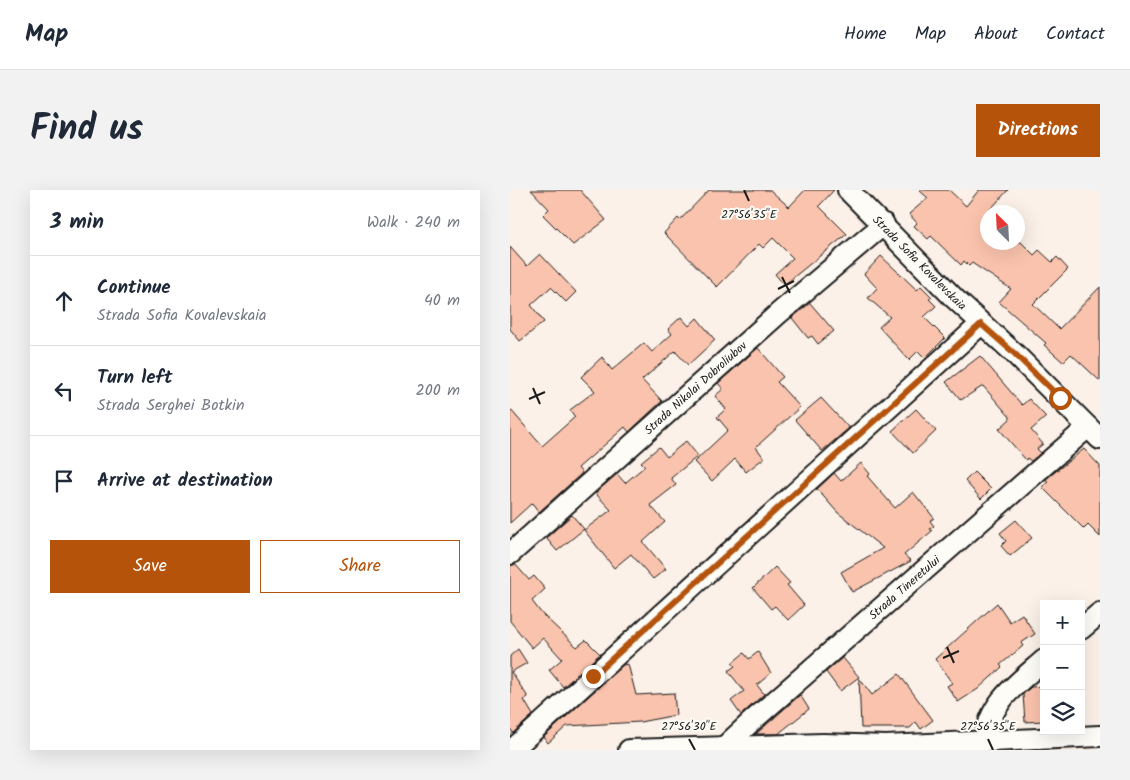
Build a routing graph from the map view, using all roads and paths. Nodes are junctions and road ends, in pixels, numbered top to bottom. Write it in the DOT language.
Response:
graph roads {
  1 [pos="848,190"];
  2 [pos="884,224"];
  3 [pos="981,324"];
  4 [pos="1094,433"];
  5 [pos="510,554"];
  6 [pos="1100,613"];
  7 [pos="1085,626"];
  8 [pos="1040,663"];
  9 [pos="1100,736"];
  10 [pos="986,740"];
  11 [pos="723,748"];
  12 [pos="512,750"];
  13 [pos="629,750"];
  1 -- 2 [label="street, Strada Sofia Kovalevskaia"];
  2 -- 3 [label="street, Strada Sofia Kovalevskaia"];
  2 -- 5 [label="street, Strada Nikolai Dobroliubov"];
  3 -- 4 [label="street, Strada Sofia Kovalevskaia"];
  3 -- 12 [label="street"];
  4 -- 11 [label="street, Strada Tineretului"];
  6 -- 7 [label="street"];
  8 -- 10 [label="street"];
  9 -- 10 [label="street"];
  10 -- 11 [label="street"];
  11 -- 13 [label="street"];
}
